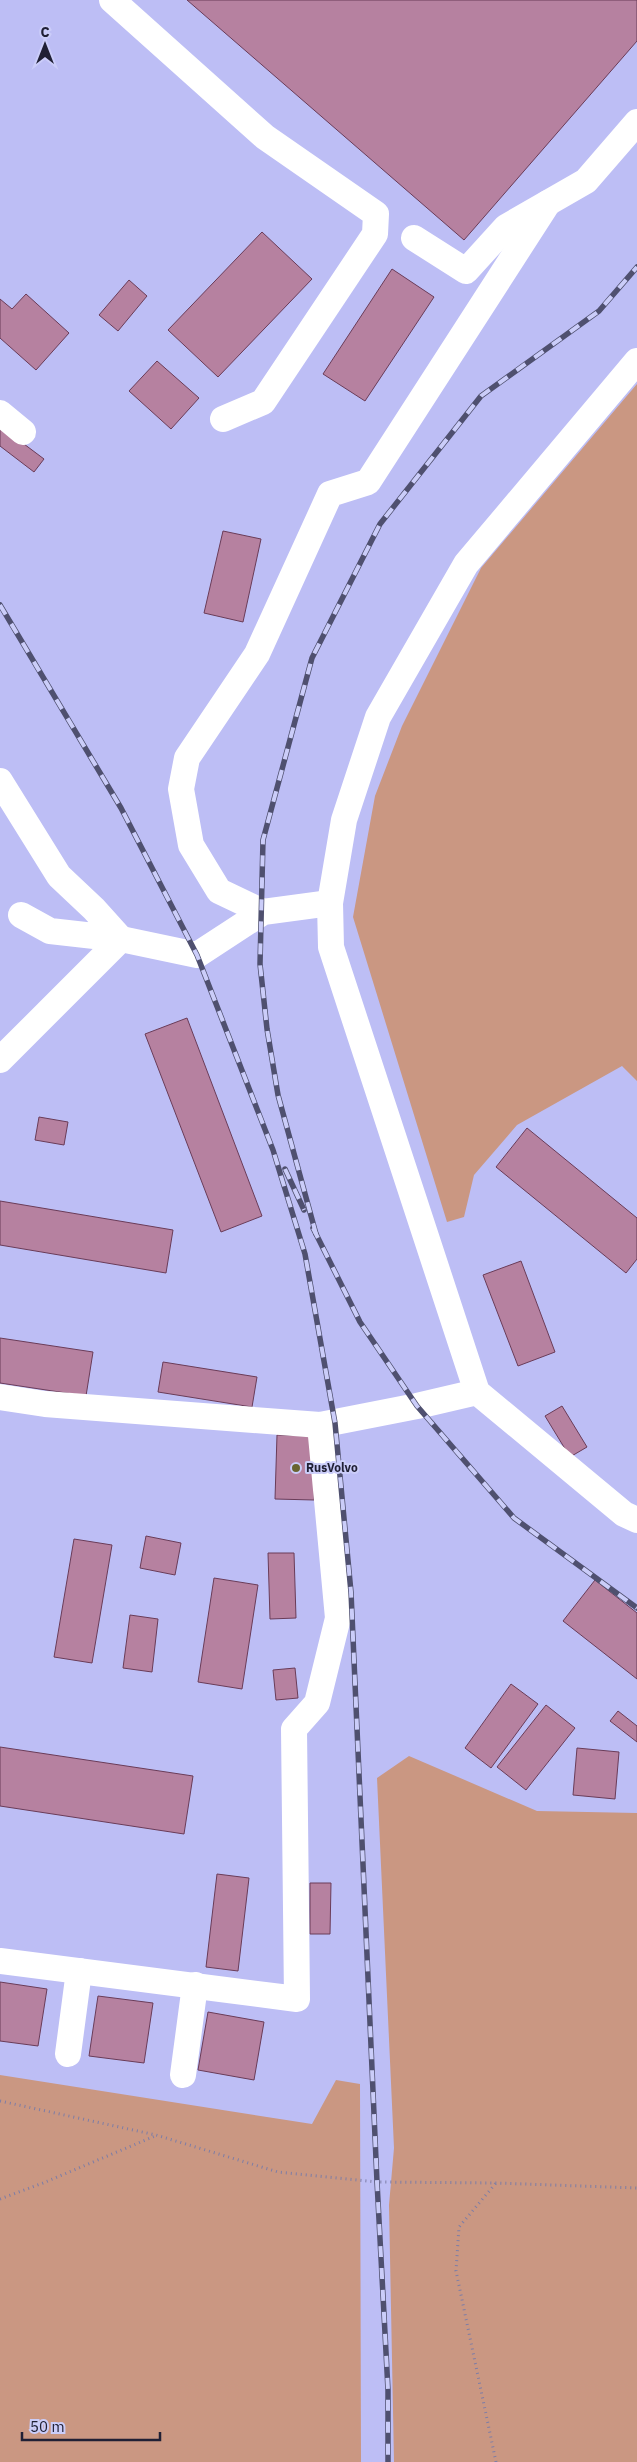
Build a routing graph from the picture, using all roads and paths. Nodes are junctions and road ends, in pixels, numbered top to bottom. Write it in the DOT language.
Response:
graph roads {
  1 [pos="112,0"];
  2 [pos="637,122"];
  3 [pos="548,203"];
  4 [pos="414,238"];
  5 [pos="637,361"];
  6 [pos="0,413"];
  7 [pos="223,419"];
  8 [pos="23,432"];
  9 [pos="0,781"];
  10 [pos="330,903"];
  11 [pos="263,912"];
  12 [pos="21,915"];
  13 [pos="121,939"];
  14 [pos="0,1060"];
  15 [pos="477,1392"];
  16 [pos="0,1397"];
  17 [pos="320,1425"];
  18 [pos="637,1520"];
  19 [pos="0,1961"];
  20 [pos="79,1971"];
  21 [pos="195,1986"];
  22 [pos="68,2054"];
  23 [pos="183,2075"];
  24 [pos="0,2101"];
  25 [pos="156,2135"];
  26 [pos="496,2183"];
  27 [pos="637,2188"];
  28 [pos="0,2198"];
  29 [pos="496,2462"];
  1 -- 7 [label="lane"];
  2 -- 3 [label="lane"];
  3 -- 4 [label="lane"];
  3 -- 11 [label="lane"];
  5 -- 10 [label="lane"];
  6 -- 8 [label="lane"];
  9 -- 13 [label="lane"];
  10 -- 11 [label="lane"];
  10 -- 15 [label="lane"];
  11 -- 13 [label="lane"];
  12 -- 13 [label="lane"];
  13 -- 14 [label="lane"];
  15 -- 17 [label="lane"];
  15 -- 18 [label="lane"];
  16 -- 17 [label="lane"];
  17 -- 21 [label="lane"];
  19 -- 20 [label="lane"];
  20 -- 21 [label="lane"];
  20 -- 22 [label="lane"];
  21 -- 23 [label="lane"];
  24 -- 25 [label="path"];
  25 -- 26 [label="path"];
  25 -- 28 [label="path"];
  26 -- 27 [label="path"];
  26 -- 29 [label="path"];
}
